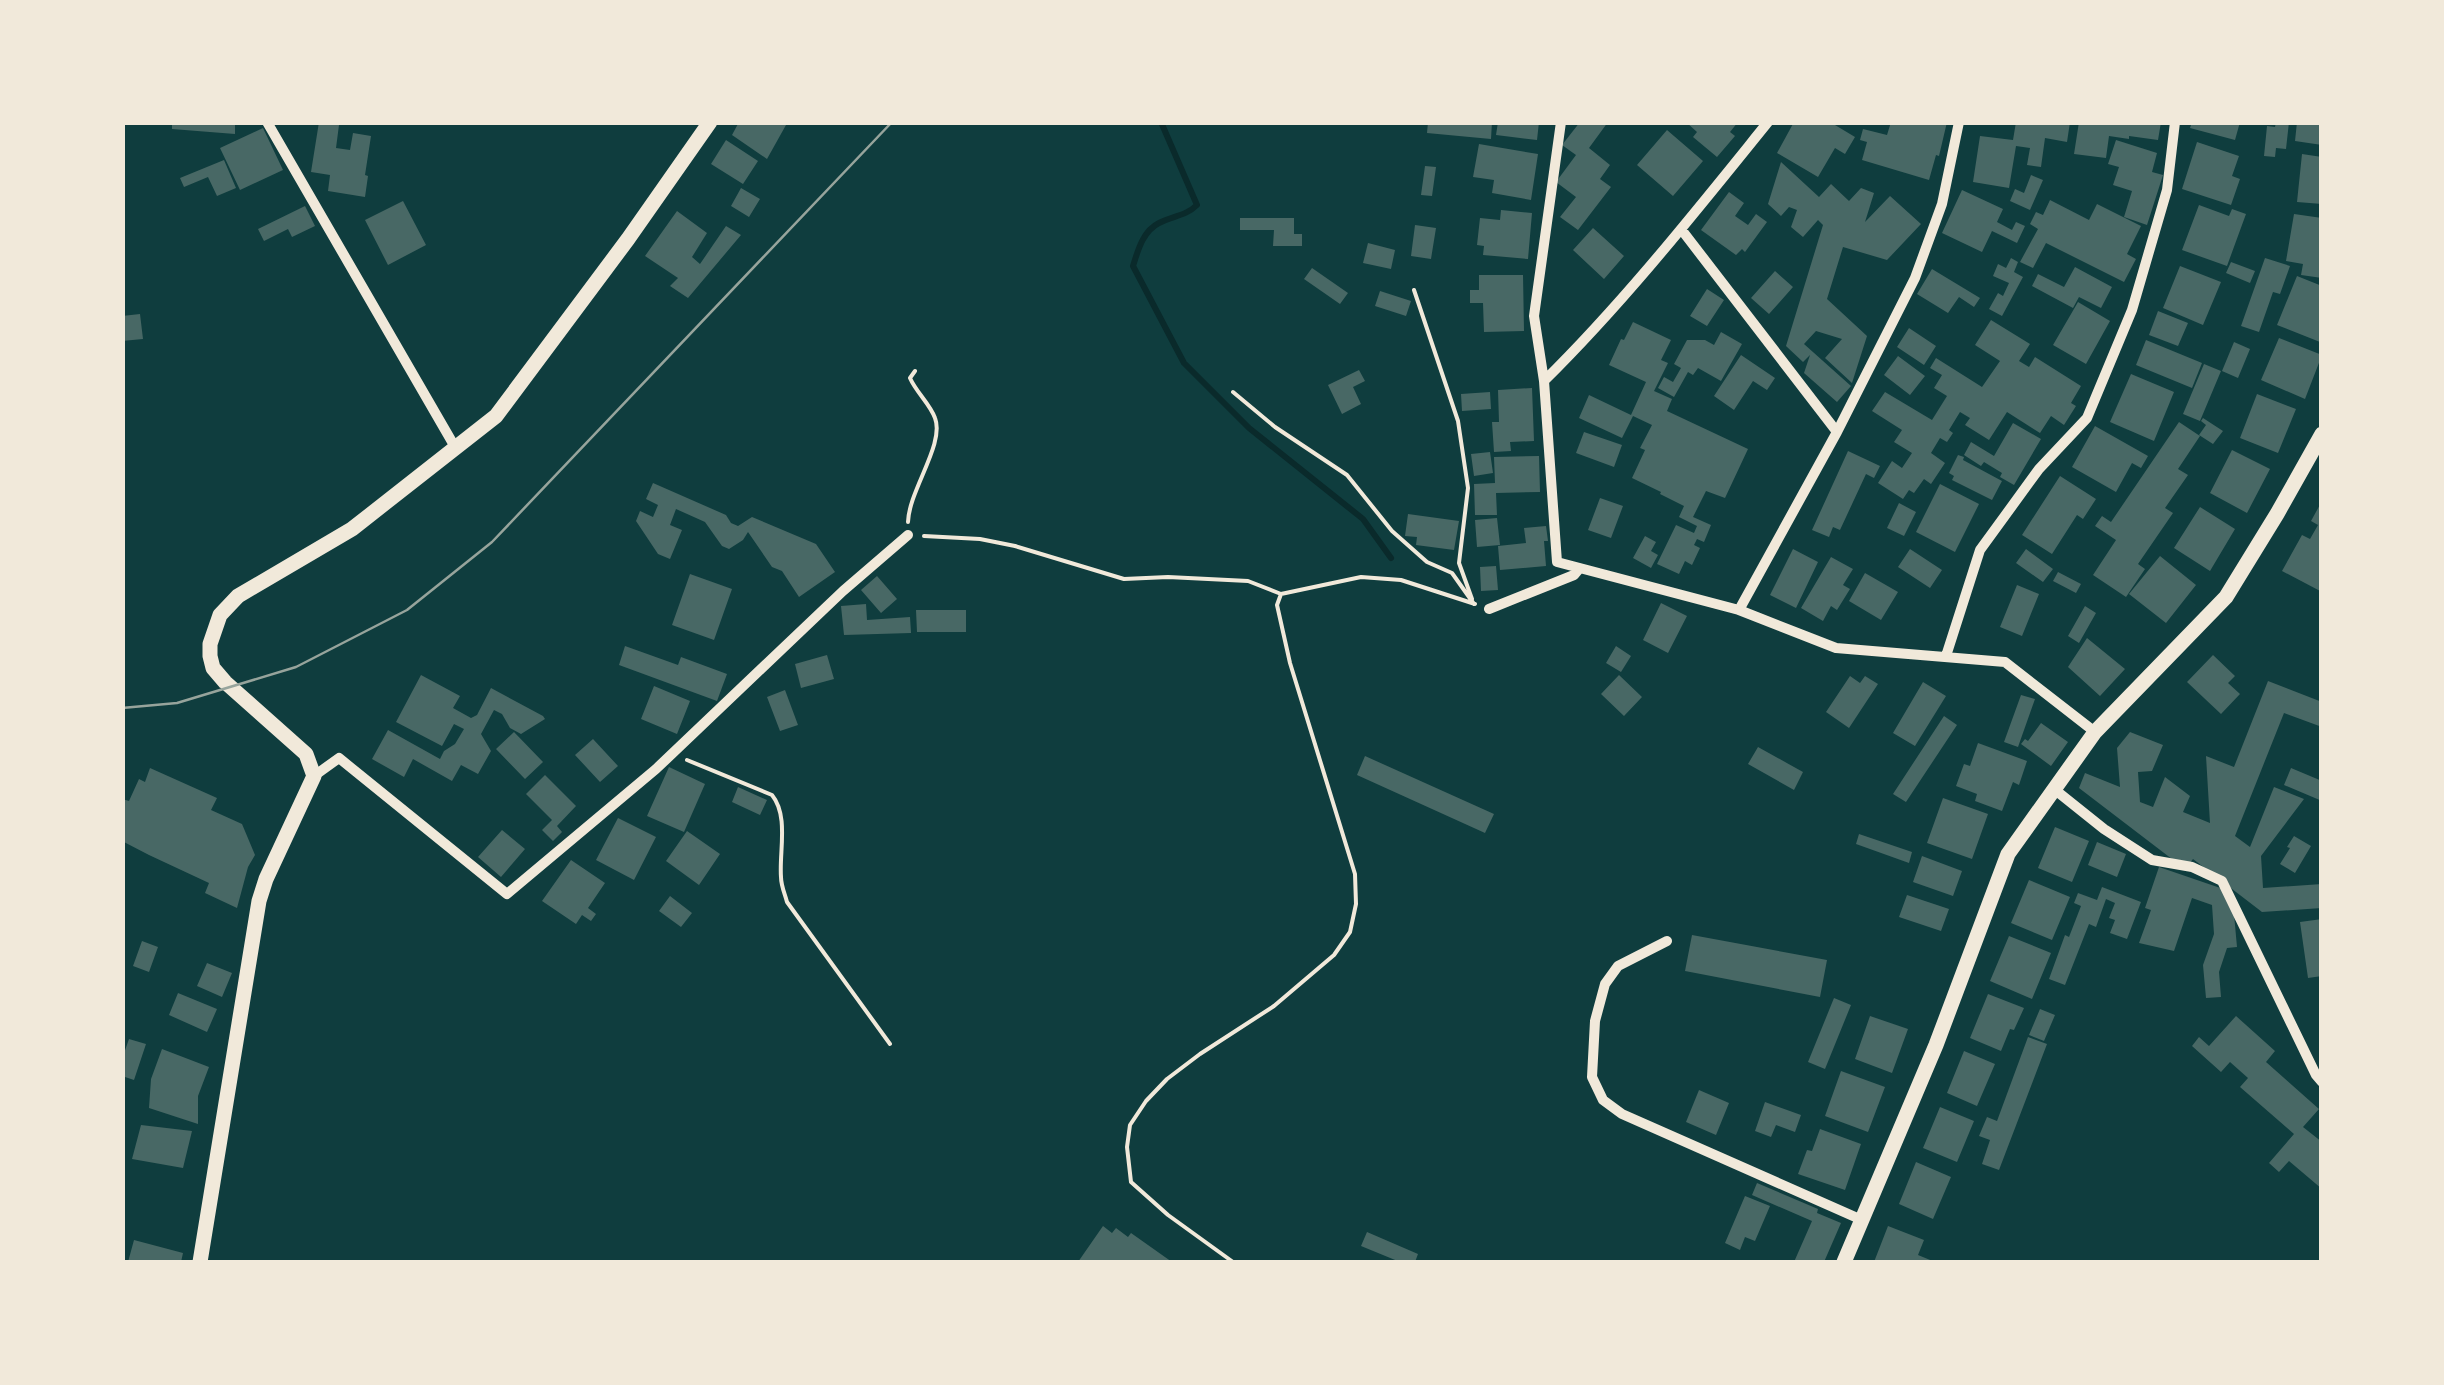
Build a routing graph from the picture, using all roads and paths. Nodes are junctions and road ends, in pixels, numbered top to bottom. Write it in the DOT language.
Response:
graph roads {
  1 [pos="267,122"];
  2 [pos="710,122"];
  3 [pos="1562,122"];
  4 [pos="1768,122"];
  5 [pos="1959,122"];
  6 [pos="2175,122"];
  7 [pos="1681,230"];
  8 [pos="1414,290"];
  9 [pos="914,372"];
  10 [pos="1544,382"];
  11 [pos="1232,392"];
  12 [pos="1837,432"];
  13 [pos="2322,434"];
  14 [pos="455,447"];
  15 [pos="908,535"];
  16 [pos="1579,569"];
  17 [pos="1281,594"];
  18 [pos="1474,604"];
  19 [pos="1489,609"];
  20 [pos="1739,610"];
  21 [pos="1946,656"];
  22 [pos="2095,732"];
  23 [pos="676,750"];
  24 [pos="314,776"];
  25 [pos="2054,789"];
  26 [pos="1667,940"];
  27 [pos="890,1044"];
  28 [pos="2322,1082"];
  29 [pos="1862,1220"];
  30 [pos="200,1262"];
  31 [pos="1233,1262"];
  32 [pos="1844,1262"];
  1 -- 14 [label="street"];
  2 -- 14 [label="street"];
  3 -- 10 [label="street"];
  4 -- 7 [label="street"];
  5 -- 12 [label="street"];
  6 -- 21 [label="street"];
  7 -- 10 [label="street"];
  7 -- 12 [label="street"];
  8 -- 18 [label="path"];
  9 -- 15 [label="path"];
  10 -- 16 [label="street"];
  11 -- 18 [label="path"];
  12 -- 20 [label="street"];
  13 -- 22 [label="street"];
  14 -- 24 [label="street"];
  15 -- 17 [label="path"];
  15 -- 23 [label="street"];
  16 -- 19 [label="street"];
  16 -- 20 [label="street"];
  17 -- 18 [label="path"];
  17 -- 31 [label="path"];
  18 -- 19 [label="path"];
  20 -- 21 [label="street"];
  21 -- 22 [label="street"];
  22 -- 25 [label="street"];
  23 -- 24 [label="street"];
  23 -- 27 [label="path"];
  24 -- 30 [label="street"];
  25 -- 28 [label="street"];
  25 -- 29 [label="street"];
  26 -- 29 [label="street"];
  29 -- 32 [label="street"];
}
